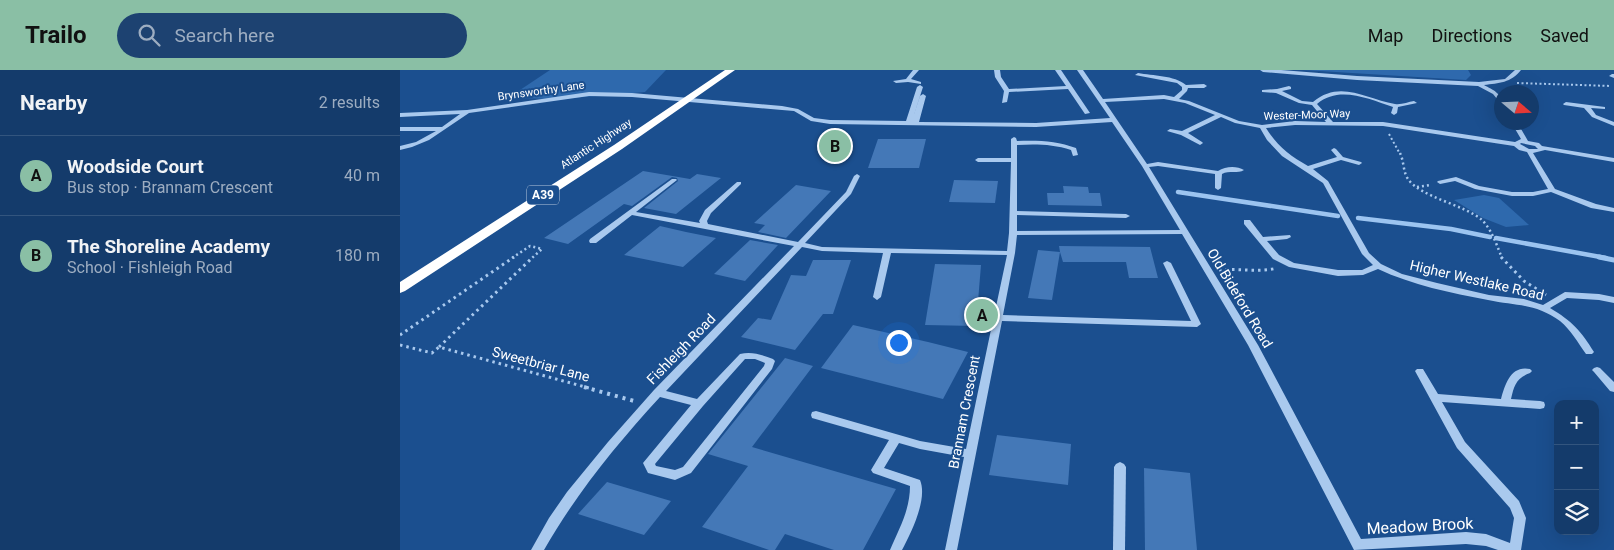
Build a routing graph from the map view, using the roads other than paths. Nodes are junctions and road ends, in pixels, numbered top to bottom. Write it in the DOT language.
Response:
graph roads {
  1 [pos="731,70"];
  2 [pos="916,70"];
  3 [pos="997,70"];
  4 [pos="1058,70"];
  5 [pos="1080,70"];
  6 [pos="1262,70"];
  7 [pos="1518,70"];
  8 [pos="1158,74"];
  9 [pos="1138,75"];
  10 [pos="908,80"];
  11 [pos="896,81"];
  12 [pos="1478,84"];
  13 [pos="1204,86"];
  14 [pos="1069,87"];
  15 [pos="1185,87"];
  16 [pos="1289,88"];
  17 [pos="1007,91"];
  18 [pos="1264,91"];
  19 [pos="1278,91"];
  20 [pos="1494,92"];
  21 [pos="923,96"];
  22 [pos="1175,99"];
  23 [pos="685,101"];
  24 [pos="1102,101"];
  25 [pos="1004,102"];
  26 [pos="1414,103"];
  27 [pos="1314,104"];
  28 [pos="1566,104"];
  29 [pos="1396,106"];
  30 [pos="1586,106"];
  31 [pos="1603,108"];
  32 [pos="467,112"];
  33 [pos="1087,113"];
  34 [pos="1394,113"];
  35 [pos="400,115"];
  36 [pos="1220,116"];
  37 [pos="1114,120"];
  38 [pos="1330,122"];
  39 [pos="912,124"];
  40 [pos="1614,124"];
  41 [pos="1262,127"];
  42 [pos="400,129"];
  43 [pos="443,129"];
  44 [pos="1519,130"];
  45 [pos="1170,131"];
  46 [pos="1183,133"];
  47 [pos="1525,141"];
  48 [pos="1200,143"];
  49 [pos="1516,144"];
  50 [pos="400,148"];
  51 [pos="1542,148"];
  52 [pos="1334,150"];
  53 [pos="1529,151"];
  54 [pos="1075,155"];
  55 [pos="1341,158"];
  56 [pos="978,160"];
  57 [pos="1014,160"];
  58 [pos="1614,160"];
  59 [pos="1359,163"];
  60 [pos="1145,166"];
  61 [pos="1306,169"];
  62 [pos="1241,170"];
  63 [pos="1219,173"];
  64 [pos="857,176"];
  65 [pos="674,180"];
  66 [pos="1440,182"];
  67 [pos="739,183"];
  68 [pos="1218,188"];
  69 [pos="1552,190"];
  70 [pos="1614,210"];
  71 [pos="631,213"];
  72 [pos="1014,213"];
  73 [pos="1126,216"];
  74 [pos="1247,222"];
  75 [pos="705,226"];
  76 [pos="1184,232"];
  77 [pos="1013,233"];
  78 [pos="1287,236"];
  79 [pos="1261,239"];
  80 [pos="593,240"];
  81 [pos="799,245"];
  82 [pos="887,251"];
  83 [pos="1011,253"];
  84 [pos="1166,263"];
  85 [pos="1378,266"];
  86 [pos="400,288"];
  87 [pos="877,297"];
  88 [pos="1614,300"];
  89 [pos="1544,308"];
  90 [pos="996,318"];
  91 [pos="1589,352"];
  92 [pos="1597,370"];
  93 [pos="1527,371"];
  94 [pos="1420,372"];
  95 [pos="1614,388"];
  96 [pos="658,393"];
  97 [pos="1435,398"];
  98 [pos="1505,402"];
  99 [pos="699,403"];
  100 [pos="1540,405"];
  101 [pos="816,416"];
  102 [pos="896,438"];
  103 [pos="970,454"];
  104 [pos="1120,467"];
  105 [pos="1358,547"];
  106 [pos="537,550"];
  107 [pos="896,550"];
  108 [pos="951,550"];
  109 [pos="1119,550"];
  110 [pos="1514,550"];
  1 -- 23 [label="highway, Atlantic Highway / A39"];
  2 -- 10 [label="street"];
  3 -- 17 [label="street"];
  4 -- 14 [label="street"];
  5 -- 24 [label="street, Old Bideford Road"];
  6 -- 12 [label="street"];
  7 -- 12 [label="street"];
  8 -- 9 [label="street"];
  8 -- 15 [label="street"];
  10 -- 11 [label="street"];
  10 -- 39 [label="street"];
  12 -- 20 [label="street"];
  13 -- 15 [label="street"];
  14 -- 17 [label="street"];
  14 -- 33 [label="street"];
  15 -- 22 [label="street"];
  16 -- 19 [label="street"];
  17 -- 25 [label="street"];
  18 -- 19 [label="street"];
  19 -- 27 [label="street"];
  21 -- 39 [label="street"];
  22 -- 24 [label="street, Wester-Moor Way"];
  22 -- 36 [label="street, Wester-Moor Way"];
  23 -- 32 [label="street, Brynsworthy Lane"];
  23 -- 39 [label="street, Brynsworthy Lane"];
  23 -- 86 [label="highway, Atlantic Highway / A39"];
  24 -- 37 [label="street, Old Bideford Road"];
  26 -- 29 [label="street"];
  27 -- 29 [label="street"];
  27 -- 38 [label="street"];
  28 -- 30 [label="street"];
  29 -- 34 [label="street"];
  30 -- 31 [label="street"];
  30 -- 40 [label="street"];
  32 -- 35 [label="street, Brynsworthy Lane"];
  32 -- 43 [label="street"];
  36 -- 41 [label="street, Wester-Moor Way"];
  36 -- 46 [label="street"];
  37 -- 39 [label="street, Brynsworthy Lane"];
  37 -- 60 [label="street, Old Bideford Road"];
  38 -- 41 [label="street, Wester-Moor Way"];
  38 -- 49 [label="street, Wester-Moor Way"];
  41 -- 61 [label="street, Higher Westlake Road"];
  42 -- 43 [label="street"];
  43 -- 50 [label="street"];
  44 -- 47 [label="street"];
  45 -- 46 [label="street"];
  46 -- 48 [label="street"];
  47 -- 49 [label="street"];
  47 -- 51 [label="street"];
  49 -- 53 [label="street"];
  51 -- 53 [label="street"];
  51 -- 58 [label="street"];
  52 -- 55 [label="street"];
  53 -- 69 [label="street"];
  54 -- 57 [label="street, Brannam Crescent"];
  55 -- 59 [label="street"];
  55 -- 61 [label="street"];
  56 -- 57 [label="street"];
  57 -- 72 [label="street, Brannam Crescent"];
  60 -- 63 [label="street"];
  60 -- 76 [label="street, Old Bideford Road"];
  61 -- 85 [label="street, Higher Westlake Road"];
  62 -- 63 [label="street"];
  63 -- 68 [label="street"];
  64 -- 81 [label="street, Fishleigh Road"];
  65 -- 71 [label="street"];
  66 -- 69 [label="street"];
  67 -- 75 [label="street"];
  69 -- 70 [label="street"];
  71 -- 75 [label="street"];
  71 -- 80 [label="street"];
  72 -- 73 [label="street"];
  72 -- 77 [label="street, Brannam Crescent"];
  74 -- 79 [label="street"];
  75 -- 81 [label="street"];
  76 -- 77 [label="street"];
  76 -- 105 [label="street, Old Bideford Road"];
  77 -- 83 [label="street, Brannam Crescent"];
  78 -- 79 [label="street"];
  79 -- 85 [label="street"];
  81 -- 82 [label="street"];
  81 -- 96 [label="street, Fishleigh Road"];
  82 -- 83 [label="street"];
  82 -- 87 [label="street"];
  83 -- 90 [label="street, Brannam Crescent"];
  84 -- 90 [label="street"];
  85 -- 89 [label="street, Higher Westlake Road"];
  88 -- 89 [label="street"];
  89 -- 91 [label="street, Higher Westlake Road"];
  90 -- 103 [label="street, Brannam Crescent"];
  92 -- 95 [label="street"];
  93 -- 98 [label="street"];
  94 -- 97 [label="street, Meadow Brook"];
  96 -- 99 [label="street"];
  96 -- 106 [label="street, Fishleigh Road"];
  97 -- 98 [label="street"];
  97 -- 110 [label="street, Meadow Brook"];
  98 -- 100 [label="street"];
  99 -- 99 [label="street"];
  101 -- 102 [label="street"];
  102 -- 103 [label="street"];
  102 -- 107 [label="street"];
  103 -- 108 [label="street, Brannam Crescent"];
  104 -- 109 [label="street"];
  105 -- 110 [label="street, Meadow Brook"];
}
